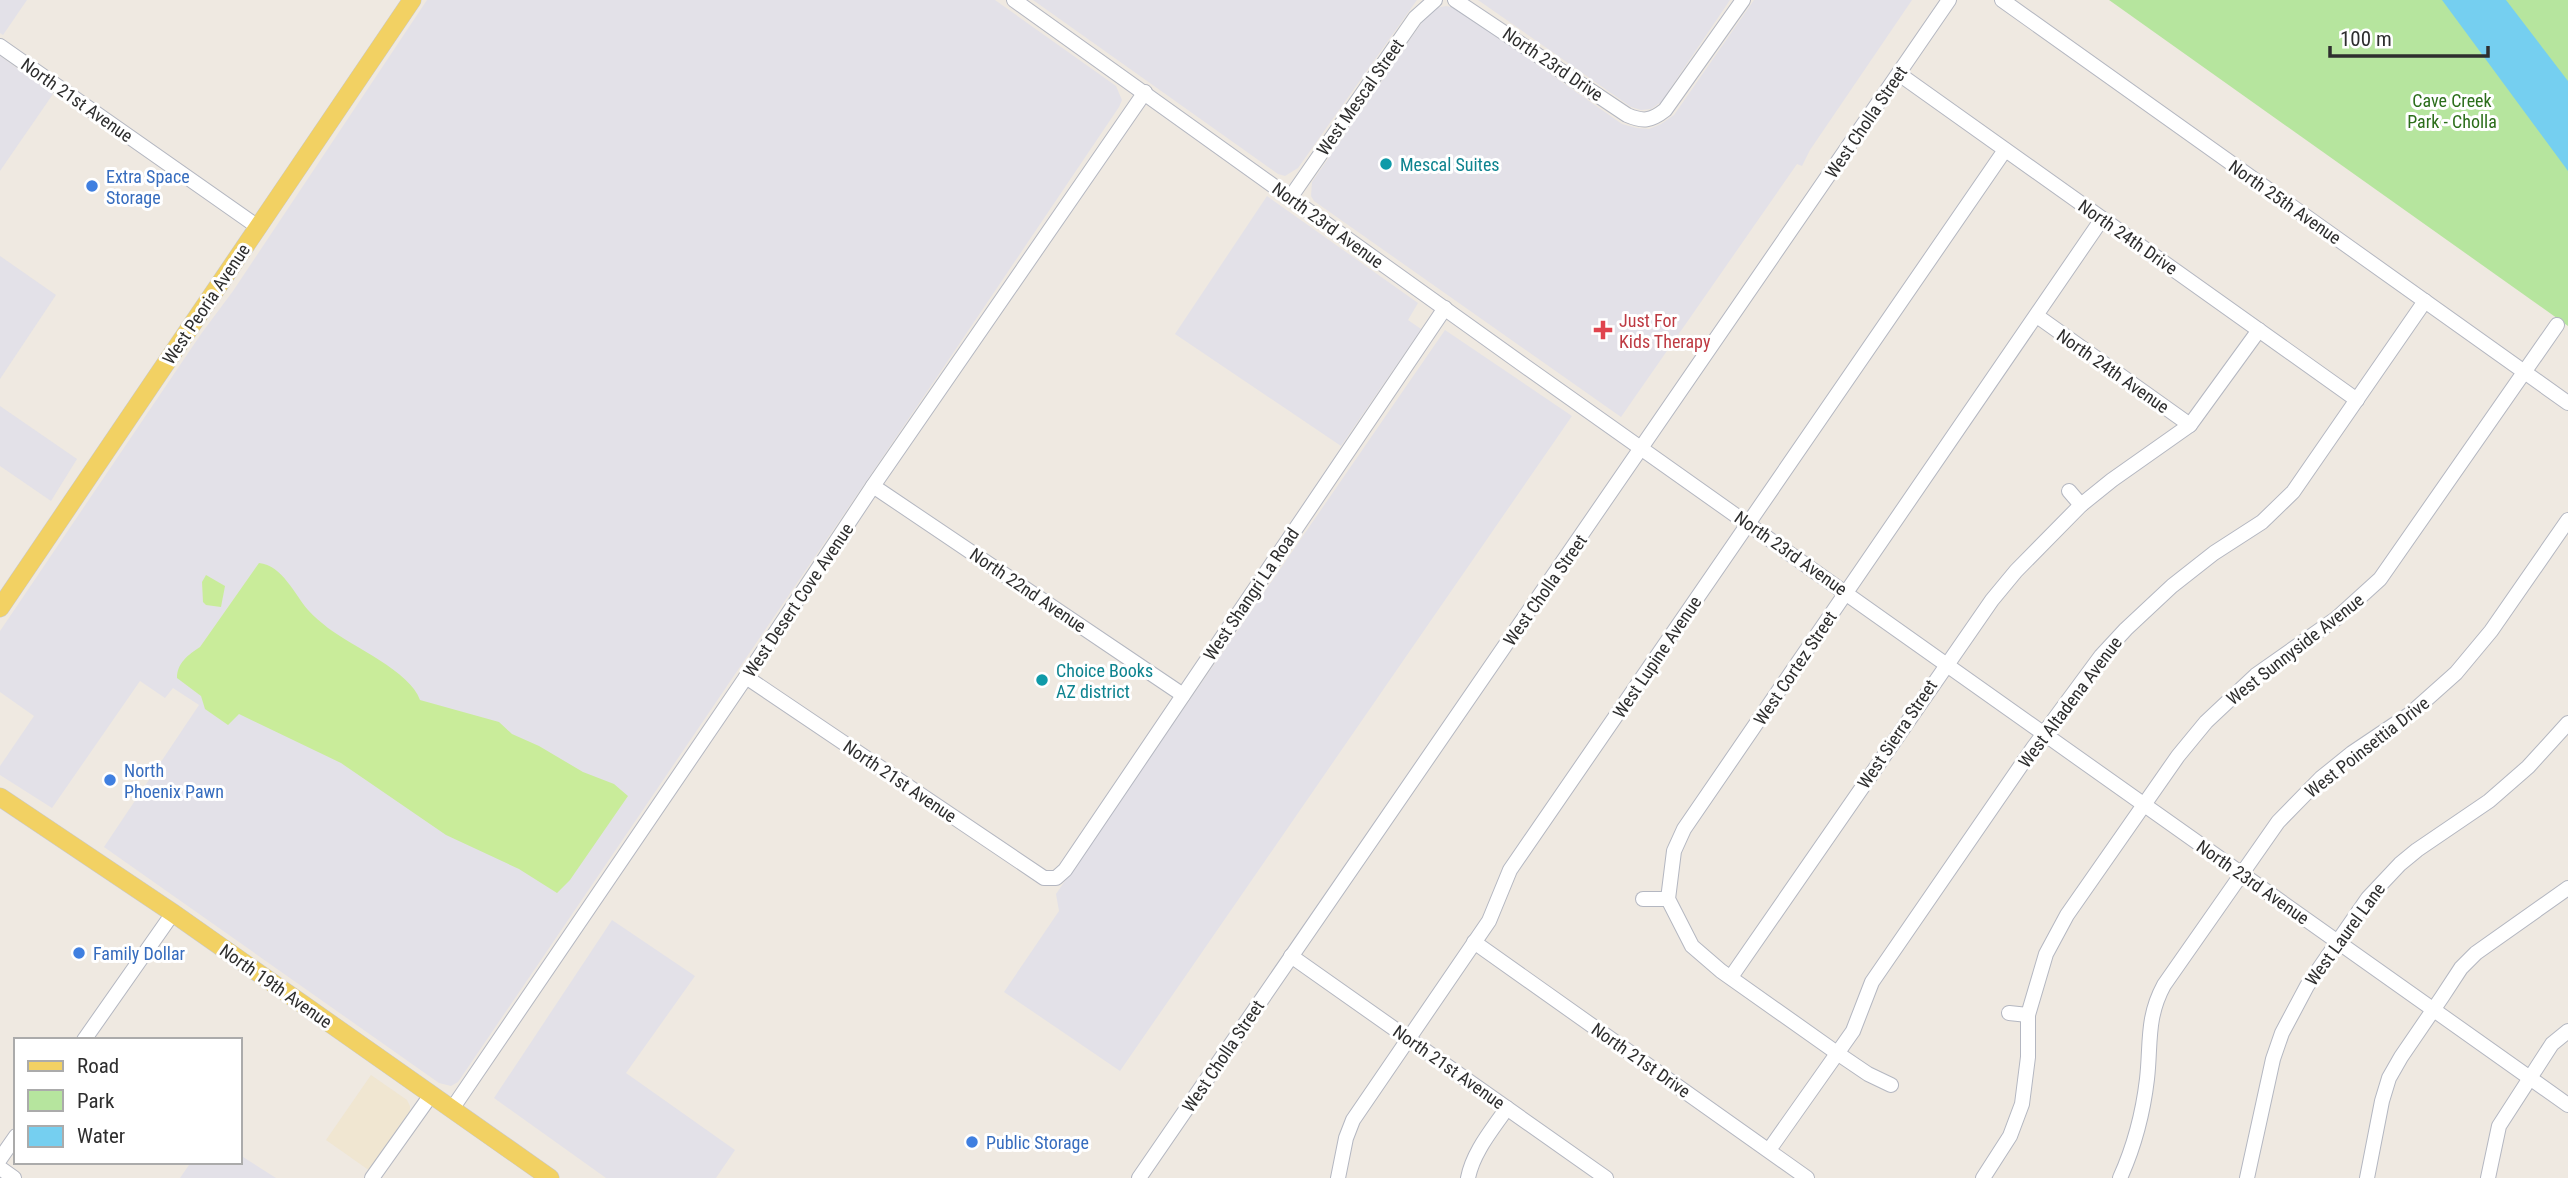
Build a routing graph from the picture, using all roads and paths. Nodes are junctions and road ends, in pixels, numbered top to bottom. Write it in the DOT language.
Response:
graph roads {
  1 [pos="412,0"];
  2 [pos="1014,0"];
  3 [pos="1435,0"];
  4 [pos="1455,0"];
  5 [pos="1743,0"];
  6 [pos="1949,0"];
  7 [pos="2002,0"];
  8 [pos="0,46"];
  9 [pos="1899,74"];
  10 [pos="1145,92"];
  11 [pos="2005,150"];
  12 [pos="1290,198"];
  13 [pos="2102,219"];
  14 [pos="258,227"];
  15 [pos="2425,301"];
  16 [pos="1445,308"];
  17 [pos="2037,316"];
  18 [pos="2557,325"];
  19 [pos="2259,330"];
  20 [pos="2524,372"];
  21 [pos="2357,400"];
  22 [pos="2568,403"];
  23 [pos="2190,425"];
  24 [pos="1643,448"];
  25 [pos="873,486"];
  26 [pos="2069,491"];
  27 [pos="2081,505"];
  28 [pos="2568,520"];
  29 [pos="1749,523"];
  30 [pos="1846,593"];
  31 [pos="0,608"];
  32 [pos="1947,663"];
  33 [pos="746,677"];
  34 [pos="1182,695"];
  35 [pos="2568,723"];
  36 [pos="2043,733"];
  37 [pos="0,797"];
  38 [pos="2144,805"];
  39 [pos="2242,874"];
  40 [pos="1056,878"];
  41 [pos="2568,888"];
  42 [pos="1643,899"];
  43 [pos="1668,899"];
  44 [pos="173,913"];
  45 [pos="1474,942"];
  46 [pos="2338,942"];
  47 [pos="1291,956"];
  48 [pos="1731,977"];
  49 [pos="2433,1009"];
  50 [pos="2009,1013"];
  51 [pos="2028,1016"];
  52 [pos="2568,1031"];
  53 [pos="85,1038"];
  54 [pos="1408,1038"];
  55 [pos="1837,1053"];
  56 [pos="2529,1078"];
  57 [pos="1891,1085"];
  58 [pos="431,1094"];
  59 [pos="2568,1105"];
  60 [pos="1507,1108"];
  61 [pos="452,1109"];
  62 [pos="14,1139"];
  63 [pos="1769,1150"];
  64 [pos="0,1159"];
  65 [pos="0,1168"];
  66 [pos="14,1178"];
  67 [pos="372,1178"];
  68 [pos="550,1178"];
  69 [pos="1139,1178"];
  70 [pos="1338,1178"];
  71 [pos="1468,1178"];
  72 [pos="1606,1178"];
  73 [pos="1807,1178"];
  74 [pos="1983,1178"];
  75 [pos="2120,1178"];
  76 [pos="2247,1178"];
  77 [pos="2367,1178"];
  78 [pos="2488,1178"];
  1 -- 14 [label="main road, West Peoria Avenue"];
  2 -- 10 [label="street, North 23rd Avenue"];
  3 -- 12 [label="street, West Mescal Street"];
  4 -- 5 [label="street, North 23rd Drive"];
  6 -- 9 [label="street, West Cholla Street"];
  7 -- 15 [label="street, North 25th Avenue"];
  8 -- 14 [label="street, North 21st Avenue"];
  9 -- 11 [label="street, North 24th Drive"];
  9 -- 24 [label="street, West Cholla Street"];
  10 -- 12 [label="street, North 23rd Avenue"];
  10 -- 25 [label="street, West Desert Cove Avenue"];
  11 -- 13 [label="street, North 24th Drive"];
  11 -- 29 [label="street, West Lupine Avenue"];
  12 -- 16 [label="street, North 23rd Avenue"];
  13 -- 17 [label="street, West Cortez Street"];
  13 -- 19 [label="street, North 24th Drive"];
  14 -- 31 [label="main road, West Peoria Avenue"];
  15 -- 20 [label="street, North 25th Avenue"];
  15 -- 21 [label="street, West Altadena Avenue"];
  16 -- 24 [label="street, North 23rd Avenue"];
  16 -- 34 [label="street, West Shangri La Road"];
  17 -- 23 [label="street, North 24th Avenue"];
  17 -- 30 [label="street, West Cortez Street"];
  18 -- 20 [label="street, West Sunnyside Avenue"];
  19 -- 21 [label="street, North 24th Drive"];
  19 -- 23 [label="street, West Sierra Street"];
  20 -- 22 [label="street, North 25th Avenue"];
  20 -- 38 [label="street, West Sunnyside Avenue"];
  21 -- 36 [label="street, West Altadena Avenue"];
  23 -- 27 [label="street, West Sierra Street"];
  24 -- 29 [label="street, North 23rd Avenue"];
  24 -- 47 [label="street, West Cholla Street"];
  25 -- 33 [label="street, West Desert Cove Avenue"];
  25 -- 34 [label="street, North 22nd Avenue"];
  26 -- 27 [label="street"];
  27 -- 32 [label="street, West Sierra Street"];
  28 -- 39 [label="street, West Poinsettia Drive"];
  29 -- 30 [label="street, North 23rd Avenue"];
  29 -- 45 [label="street, West Lupine Avenue"];
  30 -- 32 [label="street, North 23rd Avenue"];
  30 -- 43 [label="street, West Cortez Street"];
  32 -- 36 [label="street, North 23rd Avenue"];
  32 -- 48 [label="street, West Sierra Street"];
  33 -- 40 [label="street, North 21st Avenue"];
  33 -- 61 [label="street, West Desert Cove Avenue"];
  34 -- 40 [label="street, West Shangri La Road"];
  35 -- 46 [label="street, West Laurel Lane"];
  36 -- 38 [label="street, North 23rd Avenue"];
  36 -- 55 [label="street, West Altadena Avenue"];
  37 -- 44 [label="main road, North 19th Avenue"];
  38 -- 39 [label="street, North 23rd Avenue"];
  38 -- 51 [label="street, West Sunnyside Avenue"];
  39 -- 46 [label="street, North 23rd Avenue"];
  39 -- 75 [label="street, West Poinsettia Drive"];
  41 -- 49 [label="street"];
  42 -- 43 [label="street"];
  43 -- 48 [label="street"];
  44 -- 53 [label="street"];
  44 -- 58 [label="main road, North 19th Avenue"];
  45 -- 54 [label="street, West Lupine Avenue"];
  45 -- 63 [label="street, North 21st Drive"];
  46 -- 49 [label="street, North 23rd Avenue"];
  46 -- 76 [label="street, West Laurel Lane"];
  47 -- 54 [label="street, North 21st Avenue"];
  47 -- 69 [label="street, West Cholla Street"];
  48 -- 55 [label="street"];
  49 -- 56 [label="street, North 23rd Avenue"];
  49 -- 77 [label="street"];
  50 -- 51 [label="street"];
  51 -- 74 [label="street, West Sunnyside Avenue"];
  52 -- 56 [label="street"];
  54 -- 60 [label="street, North 21st Avenue"];
  54 -- 70 [label="street, West Lupine Avenue"];
  55 -- 57 [label="street"];
  55 -- 63 [label="street, West Altadena Avenue"];
  56 -- 59 [label="street, North 23rd Avenue"];
  56 -- 78 [label="street"];
  58 -- 61 [label="main road, North 19th Avenue"];
  58 -- 67 [label="street"];
  60 -- 71 [label="street"];
  60 -- 72 [label="street, North 21st Avenue"];
  61 -- 68 [label="main road, North 19th Avenue"];
  62 -- 64 [label="street"];
  63 -- 73 [label="street, North 21st Drive"];
  65 -- 66 [label="street"];
}
